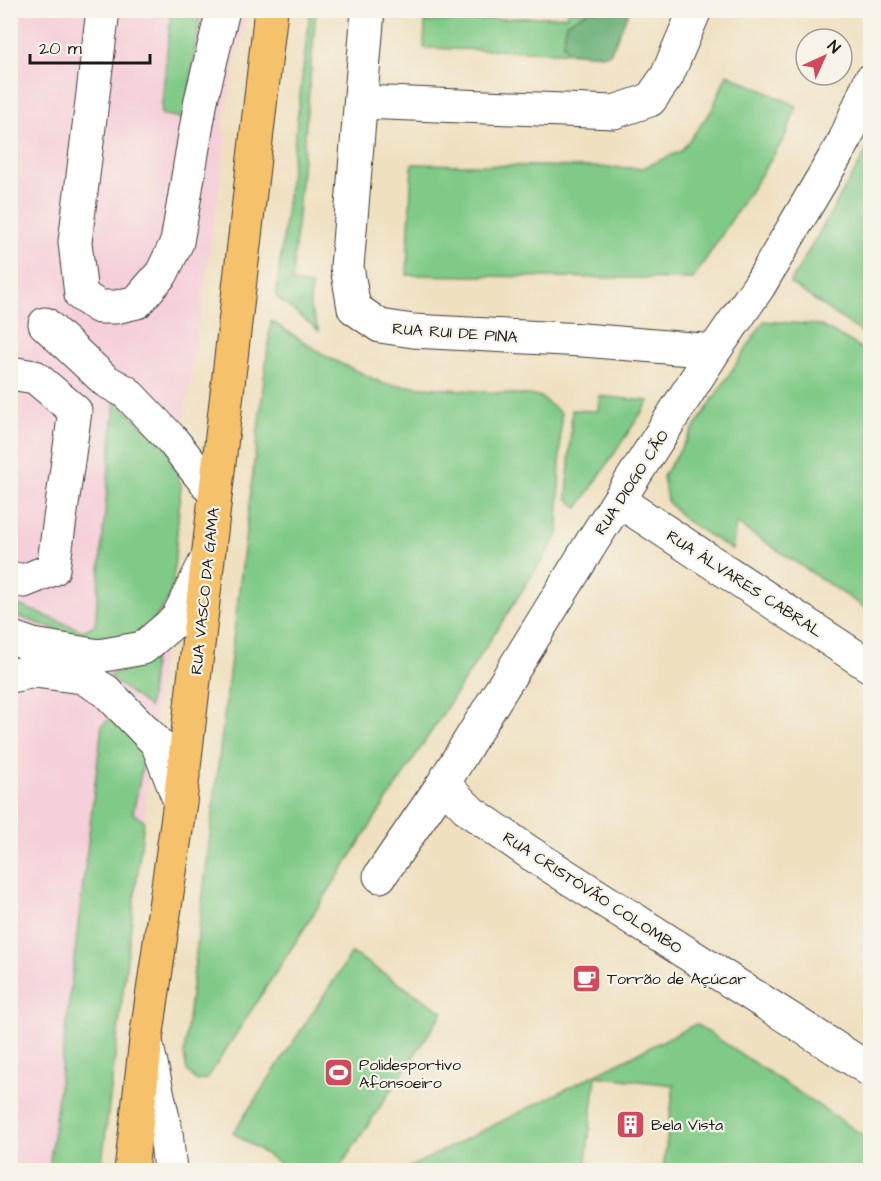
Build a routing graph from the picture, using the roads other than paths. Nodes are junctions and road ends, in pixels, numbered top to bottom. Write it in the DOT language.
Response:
graph roads {
  1 [pos="103,10"];
  2 [pos="223,10"];
  3 [pos="271,10"];
  4 [pos="368,10"];
  5 [pos="695,10"];
  6 [pos="870,81"];
  7 [pos="362,102"];
  8 [pos="45,324"];
  9 [pos="714,351"];
  10 [pos="10,373"];
  11 [pos="215,494"];
  12 [pos="620,501"];
  13 [pos="207,560"];
  14 [pos="10,578"];
  15 [pos="10,637"];
  16 [pos="870,666"];
  17 [pos="22,673"];
  18 [pos="443,784"];
  19 [pos="180,802"];
  20 [pos="380,876"];
  21 [pos="146,1040"];
  22 [pos="870,1070"];
  23 [pos="131,1170"];
  24 [pos="170,1170"];
  1 -- 2 [label="street"];
  3 -- 11 [label="main road, RUA VASCO DA GAMA"];
  4 -- 7 [label="street, RUA RUI DE PINA"];
  5 -- 7 [label="street"];
  6 -- 9 [label="street, RUA DIOGO CÃO"];
  7 -- 9 [label="street, RUA RUI DE PINA"];
  8 -- 11 [label="street"];
  9 -- 12 [label="street, RUA DIOGO CÃO"];
  10 -- 14 [label="street"];
  11 -- 13 [label="main road, RUA VASCO DA GAMA"];
  12 -- 16 [label="street, RUA ÁLVARES CABRAL"];
  12 -- 18 [label="street, RUA DIOGO CÃO"];
  13 -- 15 [label="street"];
  13 -- 19 [label="main road, RUA VASCO DA GAMA"];
  17 -- 19 [label="street"];
  18 -- 20 [label="street, RUA DIOGO CÃO"];
  18 -- 22 [label="street, RUA CRISTÓVÃO COLOMBO"];
  19 -- 21 [label="main road, RUA VASCO DA GAMA"];
  21 -- 23 [label="main road, RUA VASCO DA GAMA"];
  21 -- 24 [label="street"];
}
